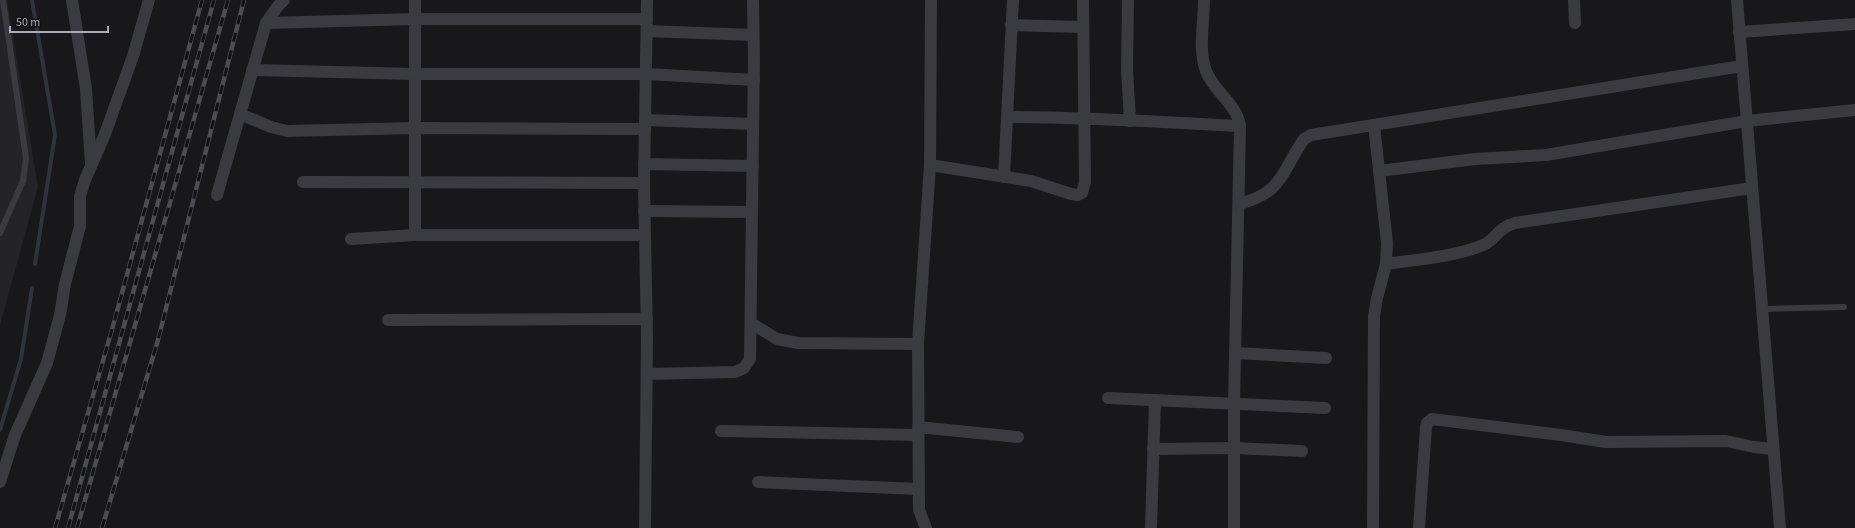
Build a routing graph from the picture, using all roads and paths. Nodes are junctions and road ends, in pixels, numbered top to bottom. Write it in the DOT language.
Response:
graph roads {
  1 [pos="3,0"];
  2 [pos="72,0"];
  3 [pos="149,0"];
  4 [pos="284,0"];
  5 [pos="415,0"];
  6 [pos="647,0"];
  7 [pos="753,0"];
  8 [pos="932,0"];
  9 [pos="1013,0"];
  10 [pos="1083,0"];
  11 [pos="1128,0"];
  12 [pos="1204,0"];
  13 [pos="1574,0"];
  14 [pos="1737,0"];
  15 [pos="416,18"];
  16 [pos="266,23"];
  17 [pos="1575,23"];
  18 [pos="1855,24"];
  19 [pos="647,25"];
  20 [pos="1011,26"];
  21 [pos="1082,27"];
  22 [pos="1739,32"];
  23 [pos="753,35"];
  24 [pos="1742,66"];
  25 [pos="252,70"];
  26 [pos="415,74"];
  27 [pos="647,74"];
  28 [pos="754,80"];
  29 [pos="1855,110"];
  30 [pos="240,114"];
  31 [pos="1008,117"];
  32 [pos="1084,117"];
  33 [pos="1747,121"];
  34 [pos="1130,122"];
  35 [pos="645,124"];
  36 [pos="753,124"];
  37 [pos="1374,125"];
  38 [pos="1240,126"];
  39 [pos="415,128"];
  40 [pos="644,164"];
  41 [pos="930,165"];
  42 [pos="753,166"];
  43 [pos="91,167"];
  44 [pos="1379,171"];
  45 [pos="1004,177"];
  46 [pos="303,182"];
  47 [pos="415,182"];
  48 [pos="644,183"];
  49 [pos="1752,188"];
  50 [pos="217,195"];
  51 [pos="1239,204"];
  52 [pos="644,211"];
  53 [pos="752,212"];
  54 [pos="0,233"];
  55 [pos="415,235"];
  56 [pos="645,235"];
  57 [pos="352,240"];
  58 [pos="1386,264"];
  59 [pos="1844,307"];
  60 [pos="1762,309"];
  61 [pos="647,319"];
  62 [pos="388,320"];
  63 [pos="751,323"];
  64 [pos="918,344"];
  65 [pos="1235,353"];
  66 [pos="1326,358"];
  67 [pos="647,374"];
  68 [pos="1108,398"];
  69 [pos="1154,400"];
  70 [pos="1234,403"];
  71 [pos="1325,408"];
  72 [pos="721,431"];
  73 [pos="918,431"];
  74 [pos="1018,437"];
  75 [pos="1235,448"];
  76 [pos="1773,448"];
  77 [pos="1154,449"];
  78 [pos="1302,451"];
  79 [pos="0,482"];
  80 [pos="758,482"];
  81 [pos="918,489"];
  82 [pos="645,528"];
  83 [pos="926,528"];
  84 [pos="1151,528"];
  85 [pos="1234,528"];
  86 [pos="1372,528"];
  87 [pos="1419,528"];
  88 [pos="1780,528"];
  1 -- 54 [label="lane"];
  2 -- 43 [label="street"];
  3 -- 43 [label="street"];
  4 -- 16 [label="street"];
  5 -- 15 [label="street"];
  6 -- 19 [label="street"];
  7 -- 23 [label="street"];
  8 -- 41 [label="street"];
  9 -- 20 [label="street"];
  10 -- 21 [label="street"];
  11 -- 34 [label="street"];
  12 -- 38 [label="street"];
  13 -- 17 [label="street"];
  14 -- 22 [label="street"];
  15 -- 16 [label="street"];
  15 -- 19 [label="street"];
  15 -- 26 [label="street"];
  16 -- 25 [label="street"];
  18 -- 22 [label="street"];
  19 -- 23 [label="street"];
  19 -- 27 [label="street"];
  20 -- 21 [label="street"];
  20 -- 31 [label="street"];
  21 -- 32 [label="street"];
  22 -- 24 [label="street"];
  23 -- 28 [label="street"];
  24 -- 33 [label="street"];
  24 -- 37 [label="street"];
  25 -- 26 [label="street"];
  25 -- 30 [label="street"];
  26 -- 27 [label="street"];
  26 -- 39 [label="street"];
  27 -- 28 [label="street"];
  27 -- 35 [label="street"];
  28 -- 36 [label="street"];
  29 -- 33 [label="street"];
  30 -- 39 [label="street"];
  30 -- 50 [label="street"];
  31 -- 32 [label="street"];
  31 -- 45 [label="street"];
  32 -- 34 [label="street"];
  32 -- 45 [label="street"];
  33 -- 44 [label="street"];
  33 -- 49 [label="street"];
  34 -- 38 [label="street"];
  35 -- 36 [label="street"];
  35 -- 39 [label="street"];
  35 -- 40 [label="street"];
  36 -- 42 [label="street"];
  37 -- 44 [label="street"];
  37 -- 51 [label="street"];
  38 -- 51 [label="street"];
  39 -- 47 [label="street"];
  40 -- 42 [label="street"];
  40 -- 48 [label="street"];
  41 -- 45 [label="street"];
  41 -- 64 [label="street"];
  42 -- 53 [label="street"];
  43 -- 79 [label="street"];
  44 -- 58 [label="street"];
  46 -- 47 [label="street"];
  47 -- 48 [label="street"];
  47 -- 55 [label="street"];
  48 -- 52 [label="street"];
  49 -- 58 [label="street"];
  49 -- 60 [label="street"];
  51 -- 65 [label="street"];
  52 -- 53 [label="street"];
  52 -- 56 [label="street"];
  53 -- 63 [label="street"];
  55 -- 56 [label="street"];
  55 -- 57 [label="street"];
  56 -- 61 [label="street"];
  58 -- 86 [label="street"];
  59 -- 60 [label="lane"];
  60 -- 76 [label="street"];
  61 -- 62 [label="street"];
  61 -- 67 [label="street"];
  63 -- 64 [label="street"];
  63 -- 67 [label="street"];
  64 -- 73 [label="street"];
  65 -- 66 [label="street"];
  65 -- 70 [label="street"];
  67 -- 82 [label="street"];
  68 -- 69 [label="street"];
  69 -- 70 [label="street"];
  69 -- 77 [label="street"];
  70 -- 71 [label="street"];
  70 -- 75 [label="street"];
  72 -- 73 [label="street"];
  73 -- 74 [label="street"];
  73 -- 81 [label="street"];
  75 -- 77 [label="street"];
  75 -- 78 [label="street"];
  75 -- 85 [label="street"];
  76 -- 87 [label="street"];
  76 -- 88 [label="street"];
  77 -- 84 [label="street"];
  80 -- 81 [label="street"];
  81 -- 83 [label="street"];
}
